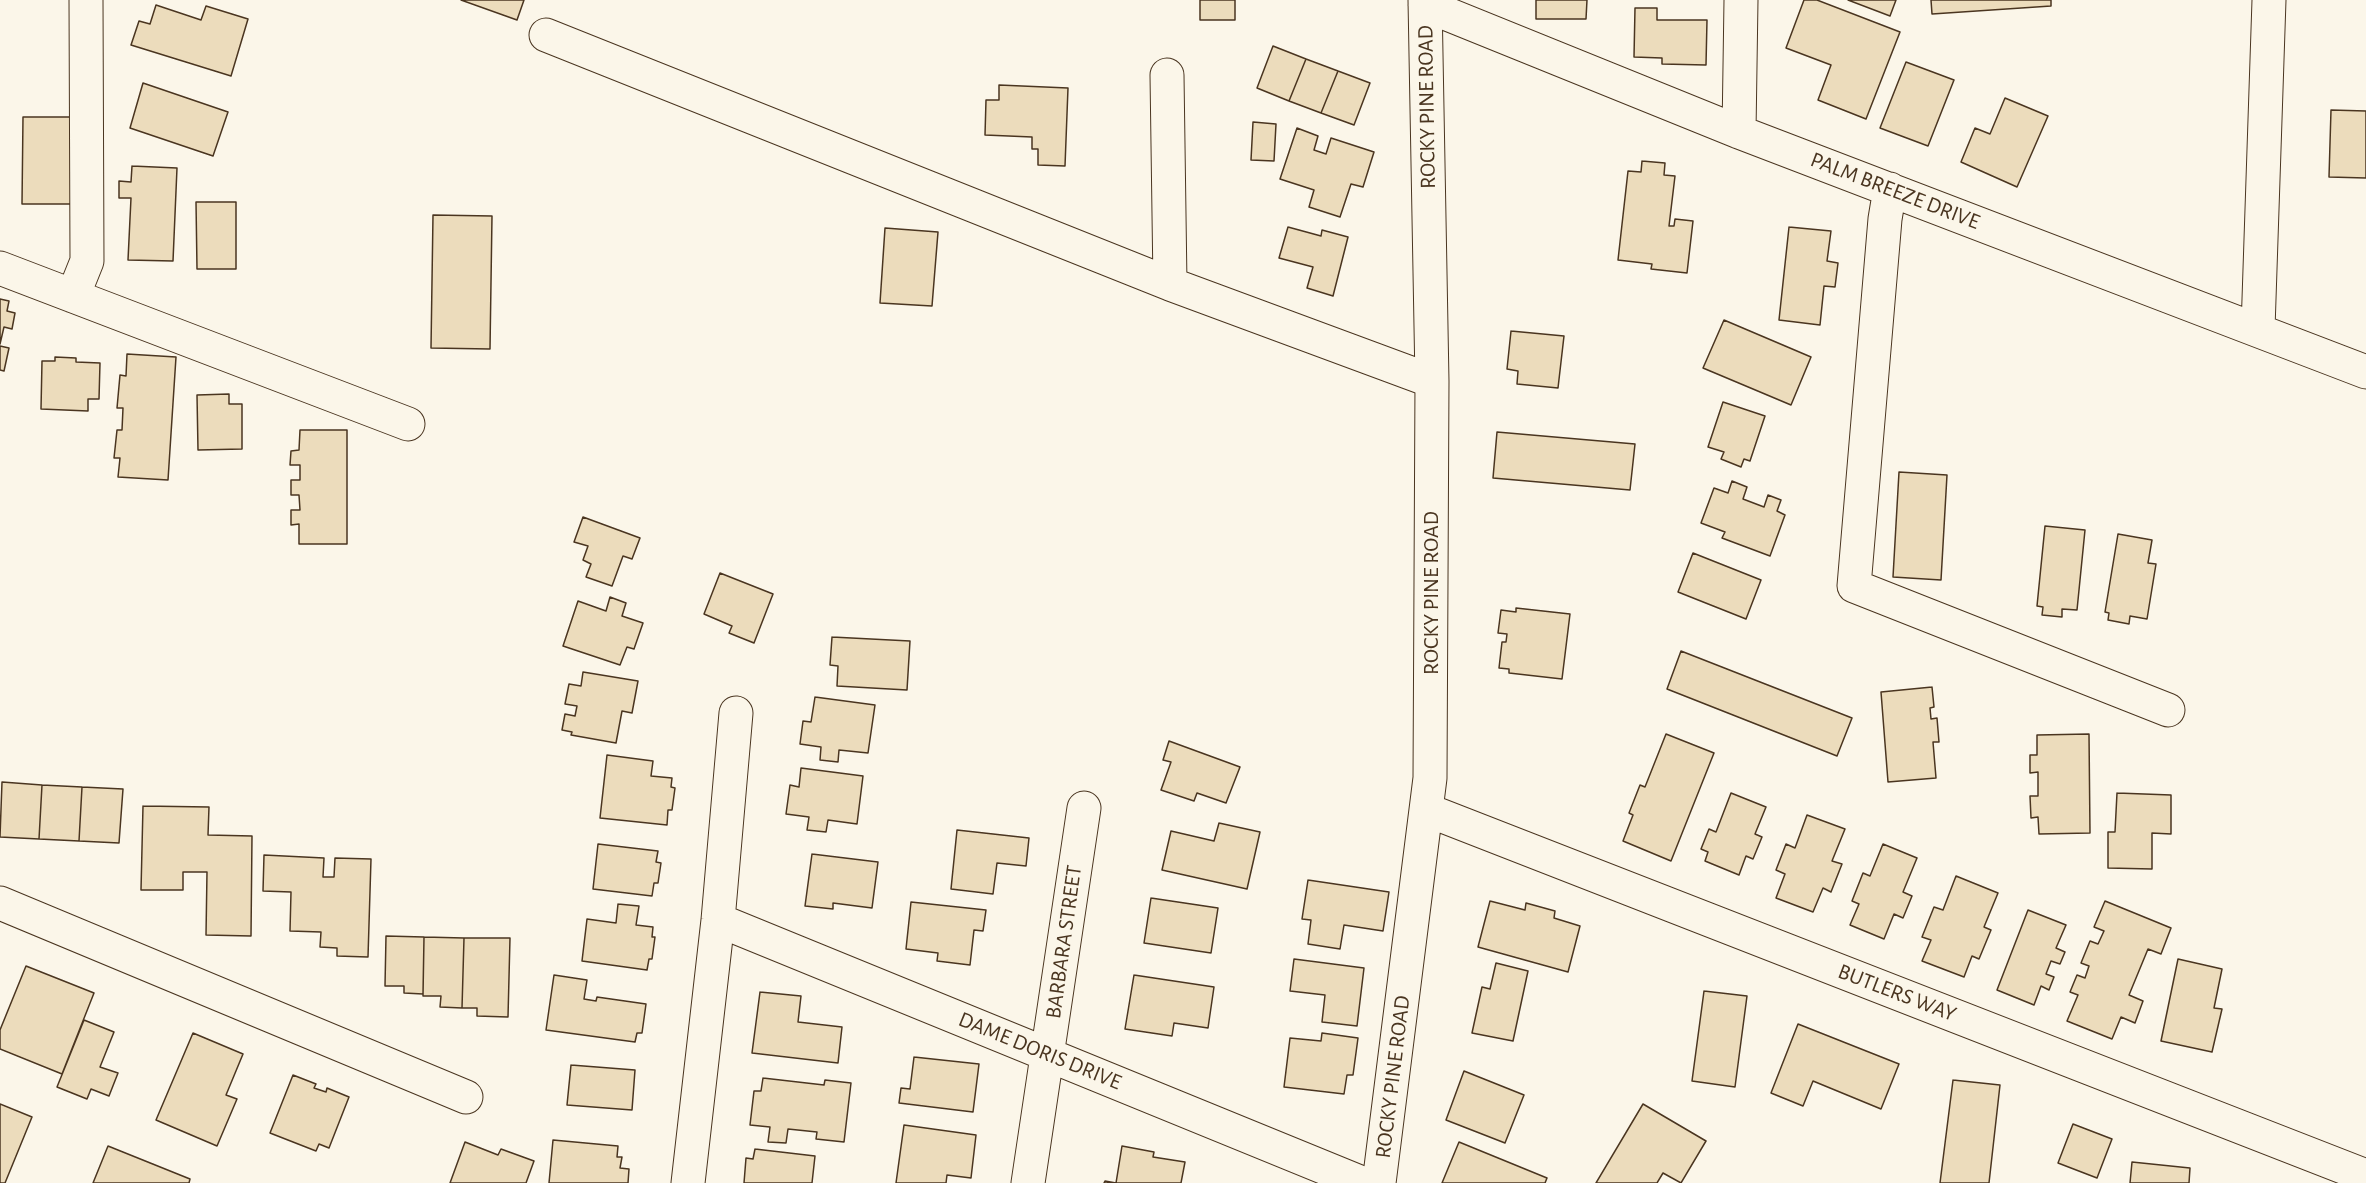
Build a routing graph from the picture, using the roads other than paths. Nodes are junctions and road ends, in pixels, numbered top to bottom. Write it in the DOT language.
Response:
graph roads {
  1 [pos="86,0"];
  2 [pos="1741,0"];
  3 [pos="2269,0"];
  4 [pos="1425,3"];
  5 [pos="546,36"];
  6 [pos="1167,75"];
  7 [pos="1740,132"];
  8 [pos="1890,189"];
  9 [pos="0,268"];
  10 [pos="1170,284"];
  11 [pos="73,296"];
  12 [pos="2258,329"];
  13 [pos="2366,372"];
  14 [pos="1432,381"];
  15 [pos="408,424"];
  16 [pos="2168,710"];
  17 [pos="736,713"];
  18 [pos="1084,807"];
  19 [pos="1427,810"];
  20 [pos="0,903"];
  21 [pos="718,920"];
  22 [pos="1048,1054"];
  23 [pos="466,1097"];
  24 [pos="2366,1176"];
  25 [pos="688,1183"];
  26 [pos="1028,1183"];
  27 [pos="1362,1183"];
  28 [pos="1379,1183"];
  1 -- 11 [label="street"];
  2 -- 7 [label="street"];
  3 -- 12 [label="street"];
  4 -- 7 [label="street, PALM BREEZE DRIVE"];
  4 -- 14 [label="street, ROCKY PINE ROAD"];
  5 -- 10 [label="street"];
  6 -- 10 [label="street"];
  7 -- 8 [label="street, PALM BREEZE DRIVE"];
  8 -- 12 [label="street, PALM BREEZE DRIVE"];
  8 -- 16 [label="street"];
  9 -- 11 [label="street"];
  10 -- 14 [label="street"];
  11 -- 15 [label="street"];
  12 -- 13 [label="street, PALM BREEZE DRIVE"];
  14 -- 19 [label="street, ROCKY PINE ROAD"];
  17 -- 21 [label="street"];
  18 -- 22 [label="street, BARBARA STREET"];
  19 -- 24 [label="street, BUTLERS WAY"];
  19 -- 28 [label="street, ROCKY PINE ROAD"];
  20 -- 23 [label="street"];
  21 -- 22 [label="street, DAME DORIS DRIVE"];
  21 -- 25 [label="street"];
  22 -- 26 [label="street, BARBARA STREET"];
  22 -- 27 [label="street, DAME DORIS DRIVE"];
}
